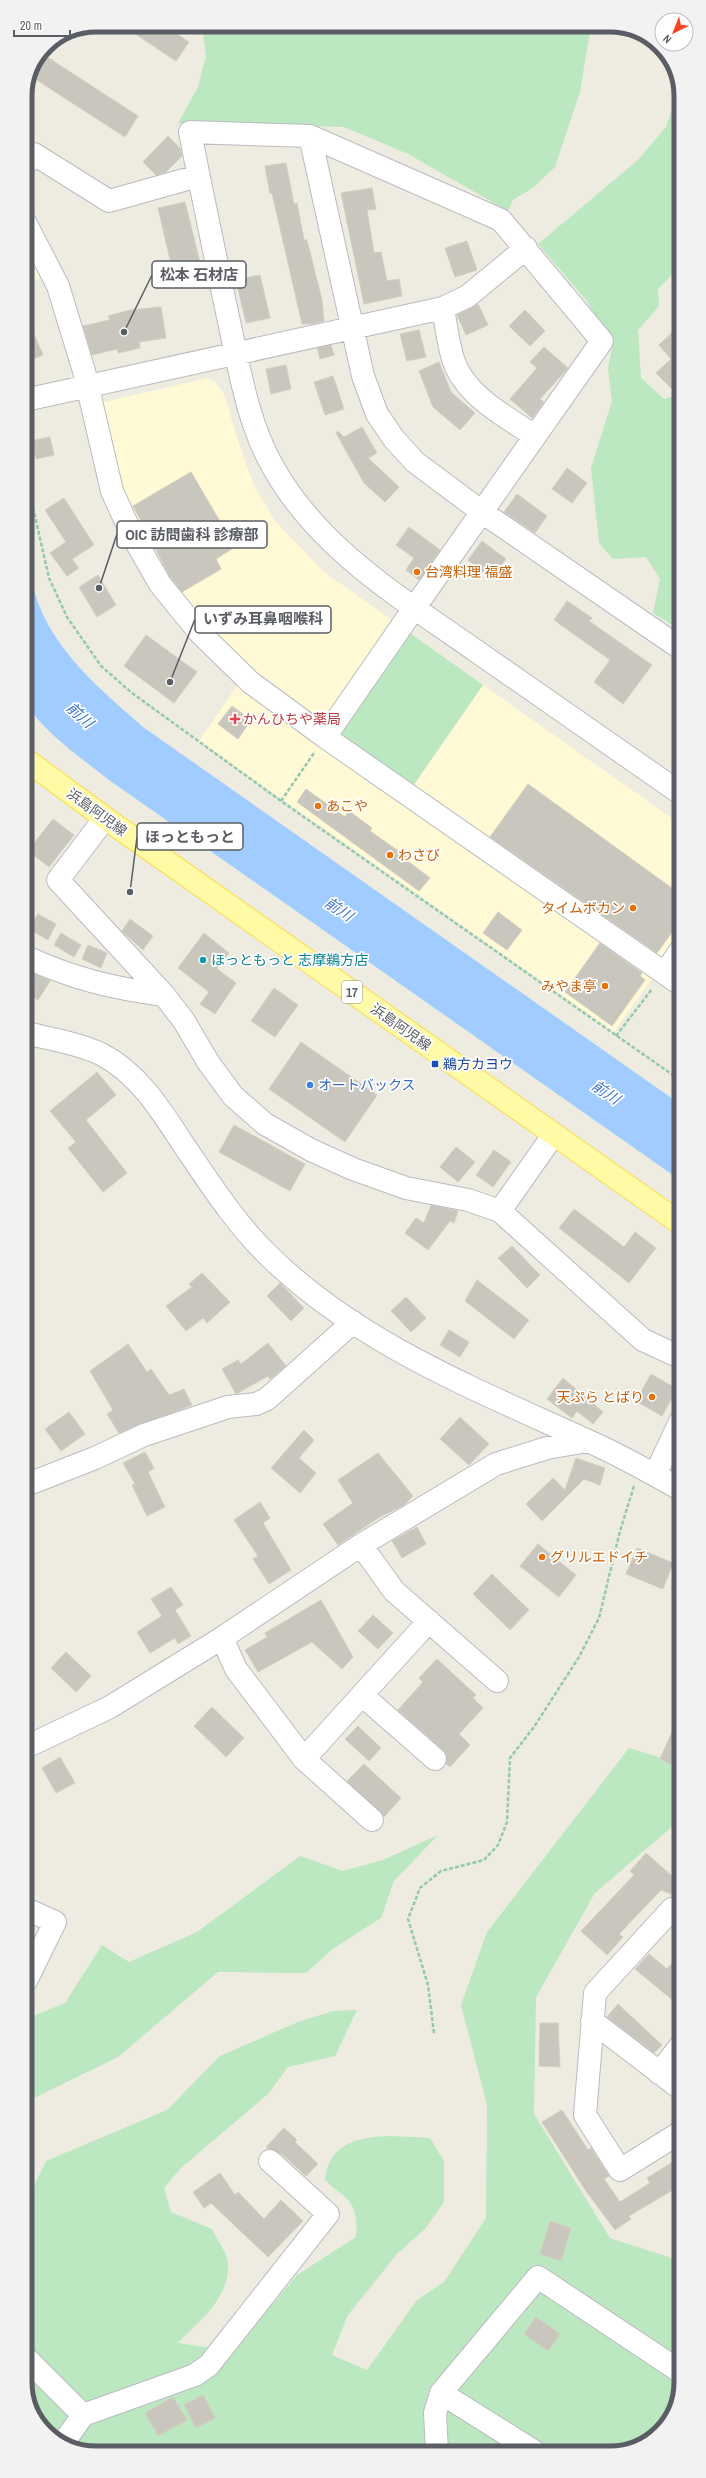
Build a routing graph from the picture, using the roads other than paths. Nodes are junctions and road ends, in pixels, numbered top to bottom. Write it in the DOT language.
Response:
graph roads {
  1 [pos="310,136"];
  2 [pos="32,156"];
  3 [pos="198,176"];
  4 [pos="32,236"];
  5 [pos="526,248"];
  6 [pos="443,308"];
  7 [pos="352,328"];
  8 [pos="237,353"];
  9 [pos="87,387"];
  10 [pos="32,399"];
  11 [pos="534,436"];
  12 [pos="482,512"];
  13 [pos="415,607"];
  14 [pos="674,644"];
  15 [pos="324,737"];
  16 [pos="32,764"];
  17 [pos="674,789"];
  18 [pos="104,818"];
  19 [pos="32,960"];
  20 [pos="672,978"];
  21 [pos="164,995"];
  22 [pos="32,1035"];
  23 [pos="554,1134"];
  24 [pos="500,1211"];
  25 [pos="674,1219"];
  26 [pos="353,1322"];
  27 [pos="674,1354"];
  28 [pos="674,1431"];
  29 [pos="588,1441"];
  30 [pos="647,1472"];
  31 [pos="32,1483"];
  32 [pos="674,1486"];
  33 [pos="361,1545"];
  34 [pos="428,1621"];
  35 [pos="222,1638"];
  36 [pos="497,1680"];
  37 [pos="363,1696"];
  38 [pos="32,1744"];
  39 [pos="304,1759"];
  40 [pos="435,1759"];
  41 [pos="372,1820"];
  42 [pos="674,1910"];
  43 [pos="32,1912"];
  44 [pos="32,1969"];
  45 [pos="592,2021"];
  46 [pos="674,2054"];
  47 [pos="659,2073"];
  48 [pos="674,2084"];
  49 [pos="674,2136"];
  50 [pos="270,2161"];
  51 [pos="32,2364"];
  52 [pos="674,2367"];
  53 [pos="441,2393"];
  54 [pos="83,2415"];
  55 [pos="67,2438"];
  56 [pos="437,2446"];
  57 [pos="525,2446"];
  1 -- 3 [label="street"];
  1 -- 5 [label="street"];
  1 -- 7 [label="street"];
  2 -- 3 [label="street"];
  3 -- 8 [label="street"];
  4 -- 9 [label="street"];
  5 -- 6 [label="street"];
  5 -- 11 [label="street"];
  6 -- 7 [label="street"];
  6 -- 11 [label="street"];
  7 -- 8 [label="street"];
  7 -- 12 [label="street"];
  8 -- 9 [label="street"];
  8 -- 13 [label="street"];
  9 -- 10 [label="street"];
  9 -- 15 [label="street"];
  11 -- 12 [label="street"];
  12 -- 13 [label="street"];
  12 -- 14 [label="street"];
  13 -- 15 [label="street"];
  13 -- 17 [label="street"];
  15 -- 20 [label="street"];
  16 -- 18 [label="main road, 浜島阿児線 / 17"];
  18 -- 21 [label="street"];
  18 -- 23 [label="main road, 浜島阿児線 / 17"];
  19 -- 21 [label="street"];
  21 -- 24 [label="street"];
  22 -- 26 [label="street"];
  23 -- 24 [label="street"];
  23 -- 25 [label="main road, 浜島阿児線 / 17"];
  24 -- 27 [label="street"];
  26 -- 29 [label="street"];
  26 -- 31 [label="street"];
  28 -- 30 [label="street"];
  29 -- 30 [label="street"];
  29 -- 33 [label="street"];
  30 -- 32 [label="street"];
  33 -- 34 [label="street"];
  33 -- 35 [label="street"];
  34 -- 36 [label="street"];
  34 -- 37 [label="street"];
  35 -- 38 [label="street"];
  35 -- 39 [label="street"];
  37 -- 39 [label="street"];
  37 -- 40 [label="street"];
  39 -- 41 [label="street"];
  42 -- 45 [label="street"];
  43 -- 44 [label="street"];
  45 -- 47 [label="street"];
  45 -- 49 [label="street"];
  46 -- 47 [label="street"];
  47 -- 48 [label="street"];
  50 -- 54 [label="street"];
  51 -- 54 [label="street"];
  52 -- 53 [label="street"];
  53 -- 56 [label="street"];
  53 -- 57 [label="street"];
  54 -- 55 [label="street"];
}
